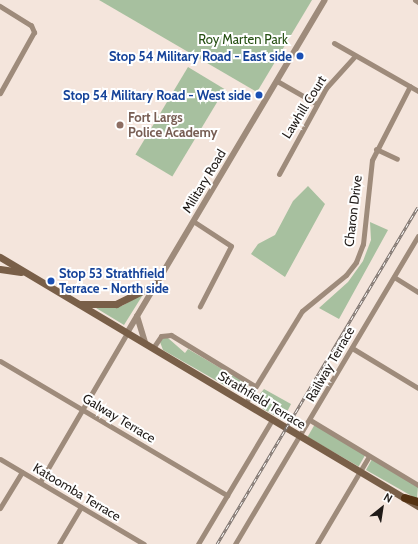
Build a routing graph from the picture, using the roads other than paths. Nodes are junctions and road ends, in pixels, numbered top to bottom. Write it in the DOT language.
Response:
graph roads {
  1 [pos="325,0"];
  2 [pos="414,0"];
  3 [pos="418,2"];
  4 [pos="0,6"];
  5 [pos="334,43"];
  6 [pos="355,56"];
  7 [pos="278,81"];
  8 [pos="410,86"];
  9 [pos="418,91"];
  10 [pos="0,93"];
  11 [pos="317,104"];
  12 [pos="376,149"];
  13 [pos="397,159"];
  14 [pos="279,174"];
  15 [pos="193,221"];
  16 [pos="418,236"];
  17 [pos="0,258"];
  18 [pos="0,270"];
  19 [pos="25,272"];
  20 [pos="394,277"];
  21 [pos="156,284"];
  22 [pos="418,292"];
  23 [pos="77,304"];
  24 [pos="200,306"];
  25 [pos="136,316"];
  26 [pos="127,333"];
  27 [pos="145,344"];
  28 [pos="152,348"];
  29 [pos="352,348"];
  30 [pos="0,361"];
  31 [pos="255,386"];
  32 [pos="418,388"];
  33 [pos="245,404"];
  34 [pos="83,409"];
  35 [pos="272,420"];
  36 [pos="310,420"];
  37 [pos="300,436"];
  38 [pos="369,456"];
  39 [pos="0,459"];
  40 [pos="22,472"];
  41 [pos="360,472"];
  42 [pos="40,482"];
  43 [pos="418,485"];
  44 [pos="227,495"];
  45 [pos="405,498"];
  46 [pos="418,502"];
  47 [pos="418,506"];
  48 [pos="81,507"];
  49 [pos="0,508"];
  50 [pos="59,544"];
  51 [pos="144,544"];
  52 [pos="198,544"];
  53 [pos="235,544"];
  54 [pos="317,544"];
  1 -- 7 [label="street, Military Road"];
  2 -- 3 [label="street"];
  4 -- 10 [label="street"];
  5 -- 6 [label="street"];
  6 -- 8 [label="street"];
  6 -- 11 [label="street, Lawhill Court"];
  7 -- 11 [label="street"];
  7 -- 15 [label="street, Military Road"];
  8 -- 9 [label="street"];
  8 -- 12 [label="street, Charon Drive"];
  11 -- 14 [label="street, Lawhill Court"];
  12 -- 13 [label="street"];
  12 -- 31 [label="street, Charon Drive"];
  15 -- 21 [label="street, Military Road"];
  15 -- 24 [label="street"];
  16 -- 20 [label="street, Railway Terrace"];
  17 -- 19 [label="main road, Strathfield Terrace"];
  18 -- 19 [label="main road"];
  19 -- 23 [label="main road, Strathfield Terrace"];
  20 -- 22 [label="street"];
  20 -- 29 [label="street, Railway Terrace"];
  21 -- 23 [label="main road"];
  21 -- 25 [label="street, Military Road"];
  23 -- 26 [label="main road, Strathfield Terrace"];
  25 -- 26 [label="street, Military Road"];
  25 -- 27 [label="street"];
  26 -- 27 [label="main road, Strathfield Terrace"];
  26 -- 34 [label="street"];
  27 -- 28 [label="main road, Strathfield Terrace"];
  28 -- 31 [label="street, Strathfield Terrace"];
  28 -- 33 [label="main road, Strathfield Terrace"];
  29 -- 32 [label="street"];
  29 -- 36 [label="street, Railway Terrace"];
  30 -- 34 [label="street, Galway Terrace"];
  31 -- 33 [label="street, Charon Drive"];
  33 -- 35 [label="main road, Strathfield Terrace"];
  34 -- 42 [label="street"];
  34 -- 44 [label="street, Galway Terrace"];
  35 -- 37 [label="main road, Strathfield Terrace"];
  35 -- 44 [label="street"];
  36 -- 37 [label="street, Railway Terrace"];
  36 -- 38 [label="street, Strathfield Terrace"];
  37 -- 41 [label="main road, Strathfield Terrace"];
  37 -- 53 [label="street, Railway Terrace"];
  38 -- 41 [label="street"];
  38 -- 43 [label="street, Strathfield Terrace"];
  39 -- 40 [label="street, Katoomba Terrace"];
  40 -- 42 [label="street, Katoomba Terrace"];
  40 -- 49 [label="street"];
  41 -- 45 [label="main road, Strathfield Terrace"];
  41 -- 54 [label="street"];
  42 -- 48 [label="street, Katoomba Terrace"];
  44 -- 52 [label="street"];
  45 -- 46 [label="highway"];
  45 -- 47 [label="main road, Strathfield Terrace"];
  48 -- 50 [label="street"];
  48 -- 51 [label="street, Katoomba Terrace"];
}
